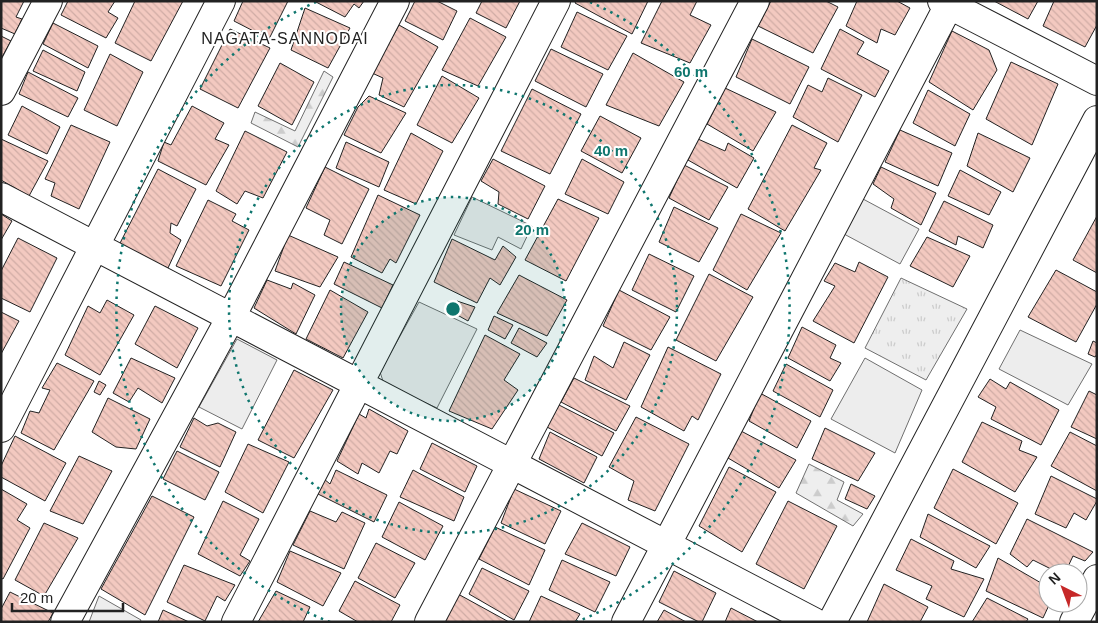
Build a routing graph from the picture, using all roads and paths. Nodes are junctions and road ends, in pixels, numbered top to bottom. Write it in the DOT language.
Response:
graph roads {
  1 [pos="48,1"];
  2 [pos="221,1"];
  3 [pos="395,1"];
  4 [pos="556,1"];
  5 [pos="755,1"];
  6 [pos="947,2"];
  7 [pos="1097,81"];
  8 [pos="1,91"];
  9 [pos="1097,120"];
  10 [pos="1,197"];
  11 [pos="95,247"];
  12 [pos="231,317"];
  13 [pos="359,383"];
  14 [pos="1,428"];
  15 [pos="512,464"];
  16 [pos="667,545"];
  17 [pos="1097,579"];
  18 [pos="65,622"];
  19 [pos="236,622"];
  20 [pos="429,622"];
  21 [pos="626,622"];
  22 [pos="814,622"];
  23 [pos="832,622"];
  24 [pos="1074,622"];
  1 -- 8 [label="street"];
  2 -- 11 [label="street"];
  3 -- 12 [label="street"];
  4 -- 13 [label="street"];
  5 -- 15 [label="street"];
  6 -- 7 [label="street"];
  6 -- 16 [label="street"];
  9 -- 23 [label="street"];
  10 -- 11 [label="street"];
  11 -- 12 [label="street"];
  11 -- 14 [label="street"];
  12 -- 13 [label="street"];
  12 -- 18 [label="street"];
  13 -- 15 [label="street"];
  13 -- 19 [label="street"];
  15 -- 16 [label="street"];
  15 -- 20 [label="street"];
  16 -- 21 [label="street"];
  16 -- 22 [label="street"];
  17 -- 24 [label="street"];
}
